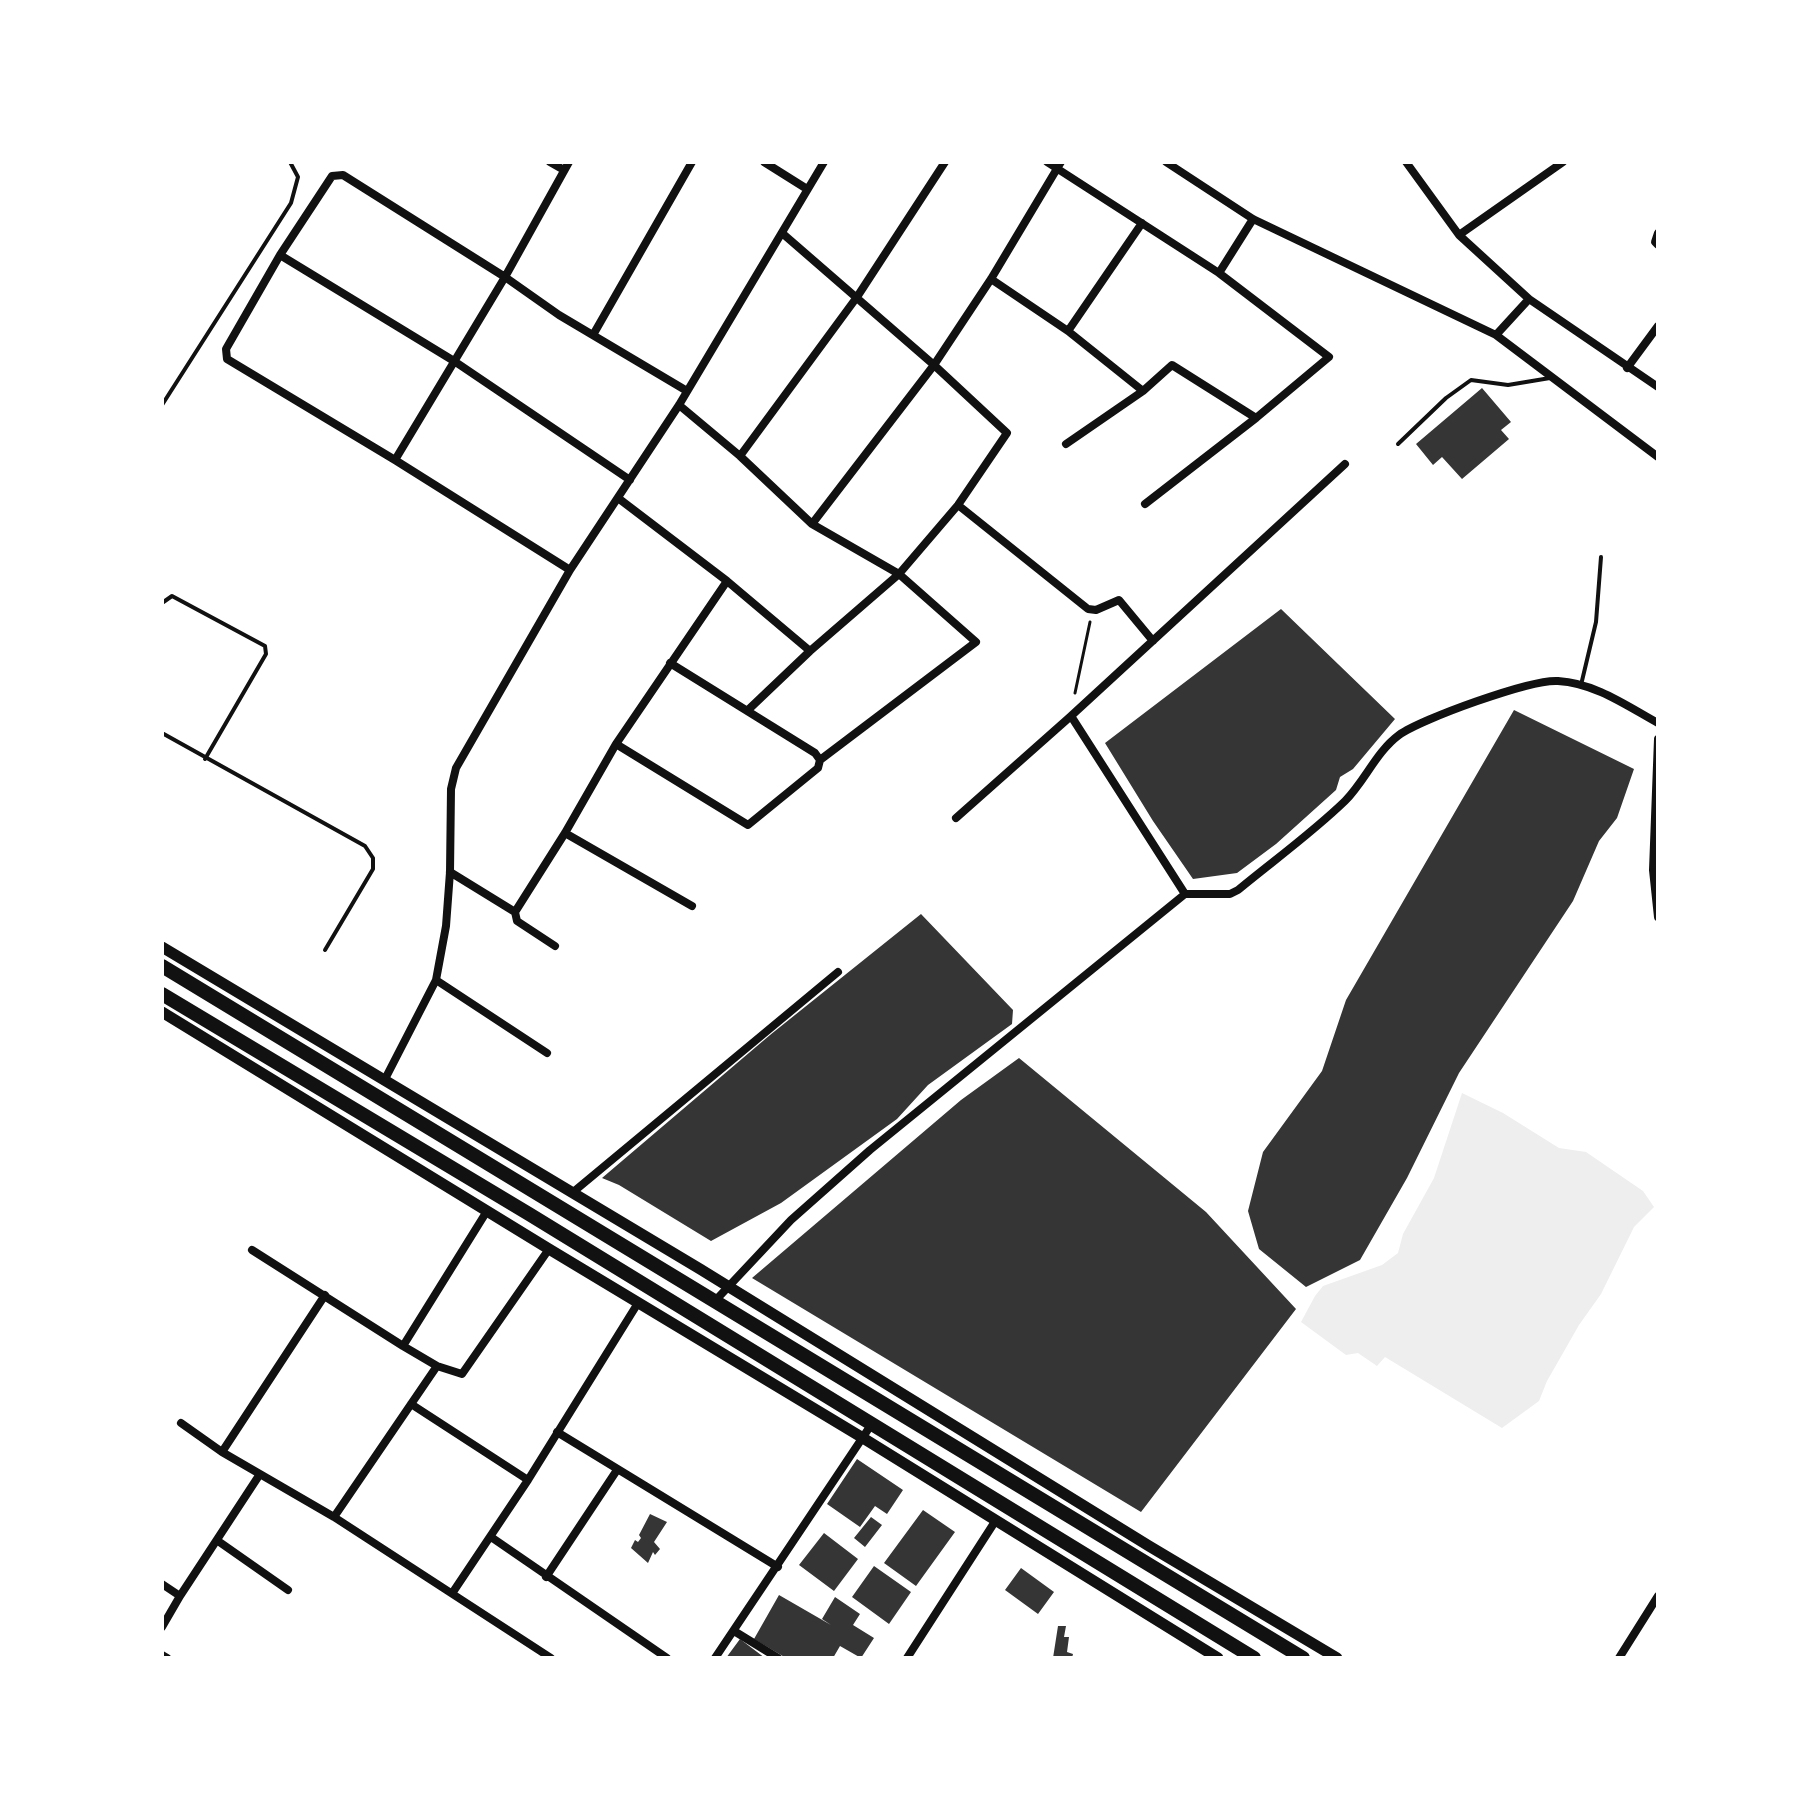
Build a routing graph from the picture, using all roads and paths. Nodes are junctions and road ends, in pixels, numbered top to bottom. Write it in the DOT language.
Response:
graph roads {
  1 [pos="290,162"];
  2 [pos="550,162"];
  3 [pos="692,162"];
  4 [pos="764,162"];
  5 [pos="824,162"];
  6 [pos="945,162"];
  7 [pos="1047,162"];
  8 [pos="1166,162"];
  9 [pos="1406,162"];
  10 [pos="1563,162"];
  11 [pos="566,166"];
  12 [pos="1060,166"];
  13 [pos="807,189"];
  14 [pos="1253,219"];
  15 [pos="1142,223"];
  16 [pos="782,233"];
  17 [pos="1658,233"];
  18 [pos="1459,235"];
  19 [pos="1658,245"];
  20 [pos="280,255"];
  21 [pos="1219,273"];
  22 [pos="505,277"];
  23 [pos="991,279"];
  24 [pos="857,297"];
  25 [pos="1529,299"];
  26 [pos="1658,326"];
  27 [pos="1068,331"];
  28 [pos="593,335"];
  29 [pos="1496,335"];
  30 [pos="454,361"];
  31 [pos="934,365"];
  32 [pos="1627,368"];
  33 [pos="1550,378"];
  34 [pos="1658,387"];
  35 [pos="687,391"];
  36 [pos="1143,391"];
  37 [pos="162,405"];
  38 [pos="679,405"];
  39 [pos="1256,418"];
  40 [pos="1066,444"];
  41 [pos="1398,444"];
  42 [pos="740,456"];
  43 [pos="1658,457"];
  44 [pos="395,460"];
  45 [pos="1345,464"];
  46 [pos="630,480"];
  47 [pos="618,498"];
  48 [pos="1145,504"];
  49 [pos="958,505"];
  50 [pos="812,524"];
  51 [pos="1601,557"];
  52 [pos="570,570"];
  53 [pos="899,574"];
  54 [pos="727,581"];
  55 [pos="162,603"];
  56 [pos="1092,610"];
  57 [pos="1153,641"];
  58 [pos="810,651"];
  59 [pos="670,663"];
  60 [pos="1581,685"];
  61 [pos="748,710"];
  62 [pos="1071,716"];
  63 [pos="1658,723"];
  64 [pos="162,733"];
  65 [pos="1658,742"];
  66 [pos="616,744"];
  67 [pos="205,759"];
  68 [pos="820,760"];
  69 [pos="956,818"];
  70 [pos="565,833"];
  71 [pos="450,872"];
  72 [pos="1655,872"];
  73 [pos="1185,894"];
  74 [pos="692,906"];
  75 [pos="515,912"];
  76 [pos="1658,917"];
  77 [pos="555,946"];
  78 [pos="162,947"];
  79 [pos="325,950"];
  80 [pos="162,966"];
  81 [pos="838,972"];
  82 [pos="436,980"];
  83 [pos="162,994"];
  84 [pos="162,1012"];
  85 [pos="547,1053"];
  86 [pos="384,1081"];
  87 [pos="572,1193"];
  88 [pos="487,1211"];
  89 [pos="549,1249"];
  90 [pos="252,1250"];
  91 [pos="727,1287"];
  92 [pos="325,1295"];
  93 [pos="714,1302"];
  94 [pos="638,1303"];
  95 [pos="403,1346"];
  96 [pos="437,1366"];
  97 [pos="411,1404"];
  98 [pos="181,1423"];
  99 [pos="871,1425"];
  100 [pos="557,1432"];
  101 [pos="863,1438"];
  102 [pos="222,1452"];
  103 [pos="617,1470"];
  104 [pos="260,1474"];
  105 [pos="528,1480"];
  106 [pos="334,1517"];
  107 [pos="996,1520"];
  108 [pos="491,1537"];
  109 [pos="218,1541"];
  110 [pos="1149,1546"];
  111 [pos="1140,1560"];
  112 [pos="778,1567"];
  113 [pos="546,1577"];
  114 [pos="162,1584"];
  115 [pos="288,1590"];
  116 [pos="453,1592"];
  117 [pos="180,1596"];
  118 [pos="1658,1596"];
  119 [pos="162,1627"];
  120 [pos="1291,1630"];
  121 [pos="734,1631"];
  122 [pos="1281,1645"];
  123 [pos="551,1658"];
  124 [pos="667,1658"];
  125 [pos="715,1658"];
  126 [pos="778,1658"];
  127 [pos="907,1658"];
  128 [pos="1218,1658"];
  129 [pos="1254,1658"];
  130 [pos="1303,1658"];
  131 [pos="1337,1658"];
  132 [pos="1619,1658"];
  1 -- 37 [label="lane"];
  2 -- 11 [label="street"];
  3 -- 28 [label="street"];
  4 -- 13 [label="street"];
  5 -- 13 [label="street"];
  6 -- 24 [label="street"];
  7 -- 12 [label="street"];
  8 -- 14 [label="street"];
  9 -- 18 [label="street"];
  10 -- 18 [label="street"];
  11 -- 22 [label="street"];
  12 -- 15 [label="street"];
  12 -- 23 [label="street"];
  13 -- 16 [label="street"];
  14 -- 21 [label="street"];
  14 -- 29 [label="street"];
  15 -- 21 [label="street"];
  15 -- 27 [label="street"];
  16 -- 24 [label="street"];
  16 -- 35 [label="street"];
  17 -- 19 [label="street"];
  18 -- 25 [label="street"];
  20 -- 22 [label="street"];
  20 -- 30 [label="street"];
  20 -- 44 [label="street"];
  21 -- 39 [label="street"];
  22 -- 28 [label="street"];
  22 -- 30 [label="street"];
  23 -- 27 [label="street"];
  23 -- 31 [label="street"];
  24 -- 31 [label="street"];
  24 -- 42 [label="street"];
  25 -- 29 [label="street"];
  25 -- 32 [label="street"];
  26 -- 32 [label="street"];
  27 -- 36 [label="street"];
  28 -- 35 [label="street"];
  29 -- 33 [label="street"];
  30 -- 44 [label="street"];
  30 -- 46 [label="street"];
  31 -- 49 [label="street"];
  31 -- 50 [label="street"];
  32 -- 34 [label="street"];
  33 -- 41 [label="lane"];
  33 -- 43 [label="street"];
  35 -- 38 [label="street"];
  36 -- 39 [label="street"];
  36 -- 40 [label="street"];
  38 -- 42 [label="street"];
  38 -- 46 [label="street"];
  39 -- 48 [label="street"];
  42 -- 50 [label="street"];
  44 -- 52 [label="street"];
  45 -- 57 [label="street"];
  46 -- 47 [label="street"];
  47 -- 52 [label="street"];
  47 -- 54 [label="street"];
  49 -- 53 [label="street"];
  49 -- 56 [label="street"];
  50 -- 53 [label="street"];
  51 -- 60 [label="lane"];
  52 -- 71 [label="street"];
  53 -- 58 [label="street"];
  53 -- 68 [label="street"];
  54 -- 58 [label="street"];
  54 -- 59 [label="street"];
  55 -- 67 [label="lane"];
  56 -- 57 [label="street"];
  56 -- 62 [label="path"];
  57 -- 62 [label="street"];
  58 -- 61 [label="street"];
  59 -- 61 [label="street"];
  59 -- 66 [label="street"];
  60 -- 63 [label="street"];
  60 -- 73 [label="street"];
  61 -- 68 [label="street"];
  62 -- 69 [label="street"];
  62 -- 73 [label="street"];
  64 -- 67 [label="lane"];
  65 -- 72 [label="street"];
  66 -- 68 [label="street"];
  66 -- 70 [label="street"];
  67 -- 79 [label="lane"];
  70 -- 74 [label="street"];
  70 -- 75 [label="street"];
  71 -- 75 [label="street"];
  71 -- 82 [label="street"];
  72 -- 76 [label="street"];
  73 -- 91 [label="street"];
  75 -- 77 [label="street"];
  78 -- 86 [label="street"];
  80 -- 93 [label="highway"];
  81 -- 87 [label="street"];
  82 -- 85 [label="street"];
  82 -- 86 [label="street"];
  83 -- 99 [label="highway"];
  84 -- 88 [label="street"];
  86 -- 87 [label="street"];
  87 -- 91 [label="street"];
  88 -- 89 [label="street"];
  88 -- 95 [label="street"];
  89 -- 94 [label="street"];
  89 -- 96 [label="street"];
  90 -- 92 [label="street"];
  91 -- 93 [label="street"];
  91 -- 110 [label="street"];
  92 -- 95 [label="street"];
  92 -- 102 [label="street"];
  93 -- 111 [label="highway"];
  94 -- 100 [label="street"];
  94 -- 101 [label="street"];
  95 -- 96 [label="street"];
  96 -- 97 [label="street"];
  97 -- 105 [label="street"];
  97 -- 106 [label="street"];
  98 -- 102 [label="street"];
  99 -- 101 [label="street"];
  99 -- 129 [label="highway"];
  100 -- 103 [label="street"];
  100 -- 105 [label="street"];
  101 -- 107 [label="street"];
  101 -- 112 [label="street"];
  102 -- 104 [label="street"];
  103 -- 112 [label="street"];
  103 -- 113 [label="street"];
  104 -- 106 [label="street"];
  104 -- 109 [label="street"];
  105 -- 108 [label="street"];
  106 -- 116 [label="street"];
  107 -- 127 [label="street"];
  107 -- 128 [label="street"];
  108 -- 113 [label="street"];
  108 -- 116 [label="street"];
  109 -- 115 [label="street"];
  109 -- 117 [label="street"];
  110 -- 111 [label="highway"];
  110 -- 120 [label="street"];
  111 -- 122 [label="highway"];
  112 -- 121 [label="street"];
  113 -- 124 [label="street"];
  114 -- 117 [label="street"];
  116 -- 123 [label="street"];
  117 -- 119 [label="street"];
  118 -- 132 [label="street"];
  120 -- 122 [label="highway"];
  120 -- 131 [label="street"];
  121 -- 125 [label="street"];
  121 -- 126 [label="street"];
  122 -- 130 [label="highway"];
}
